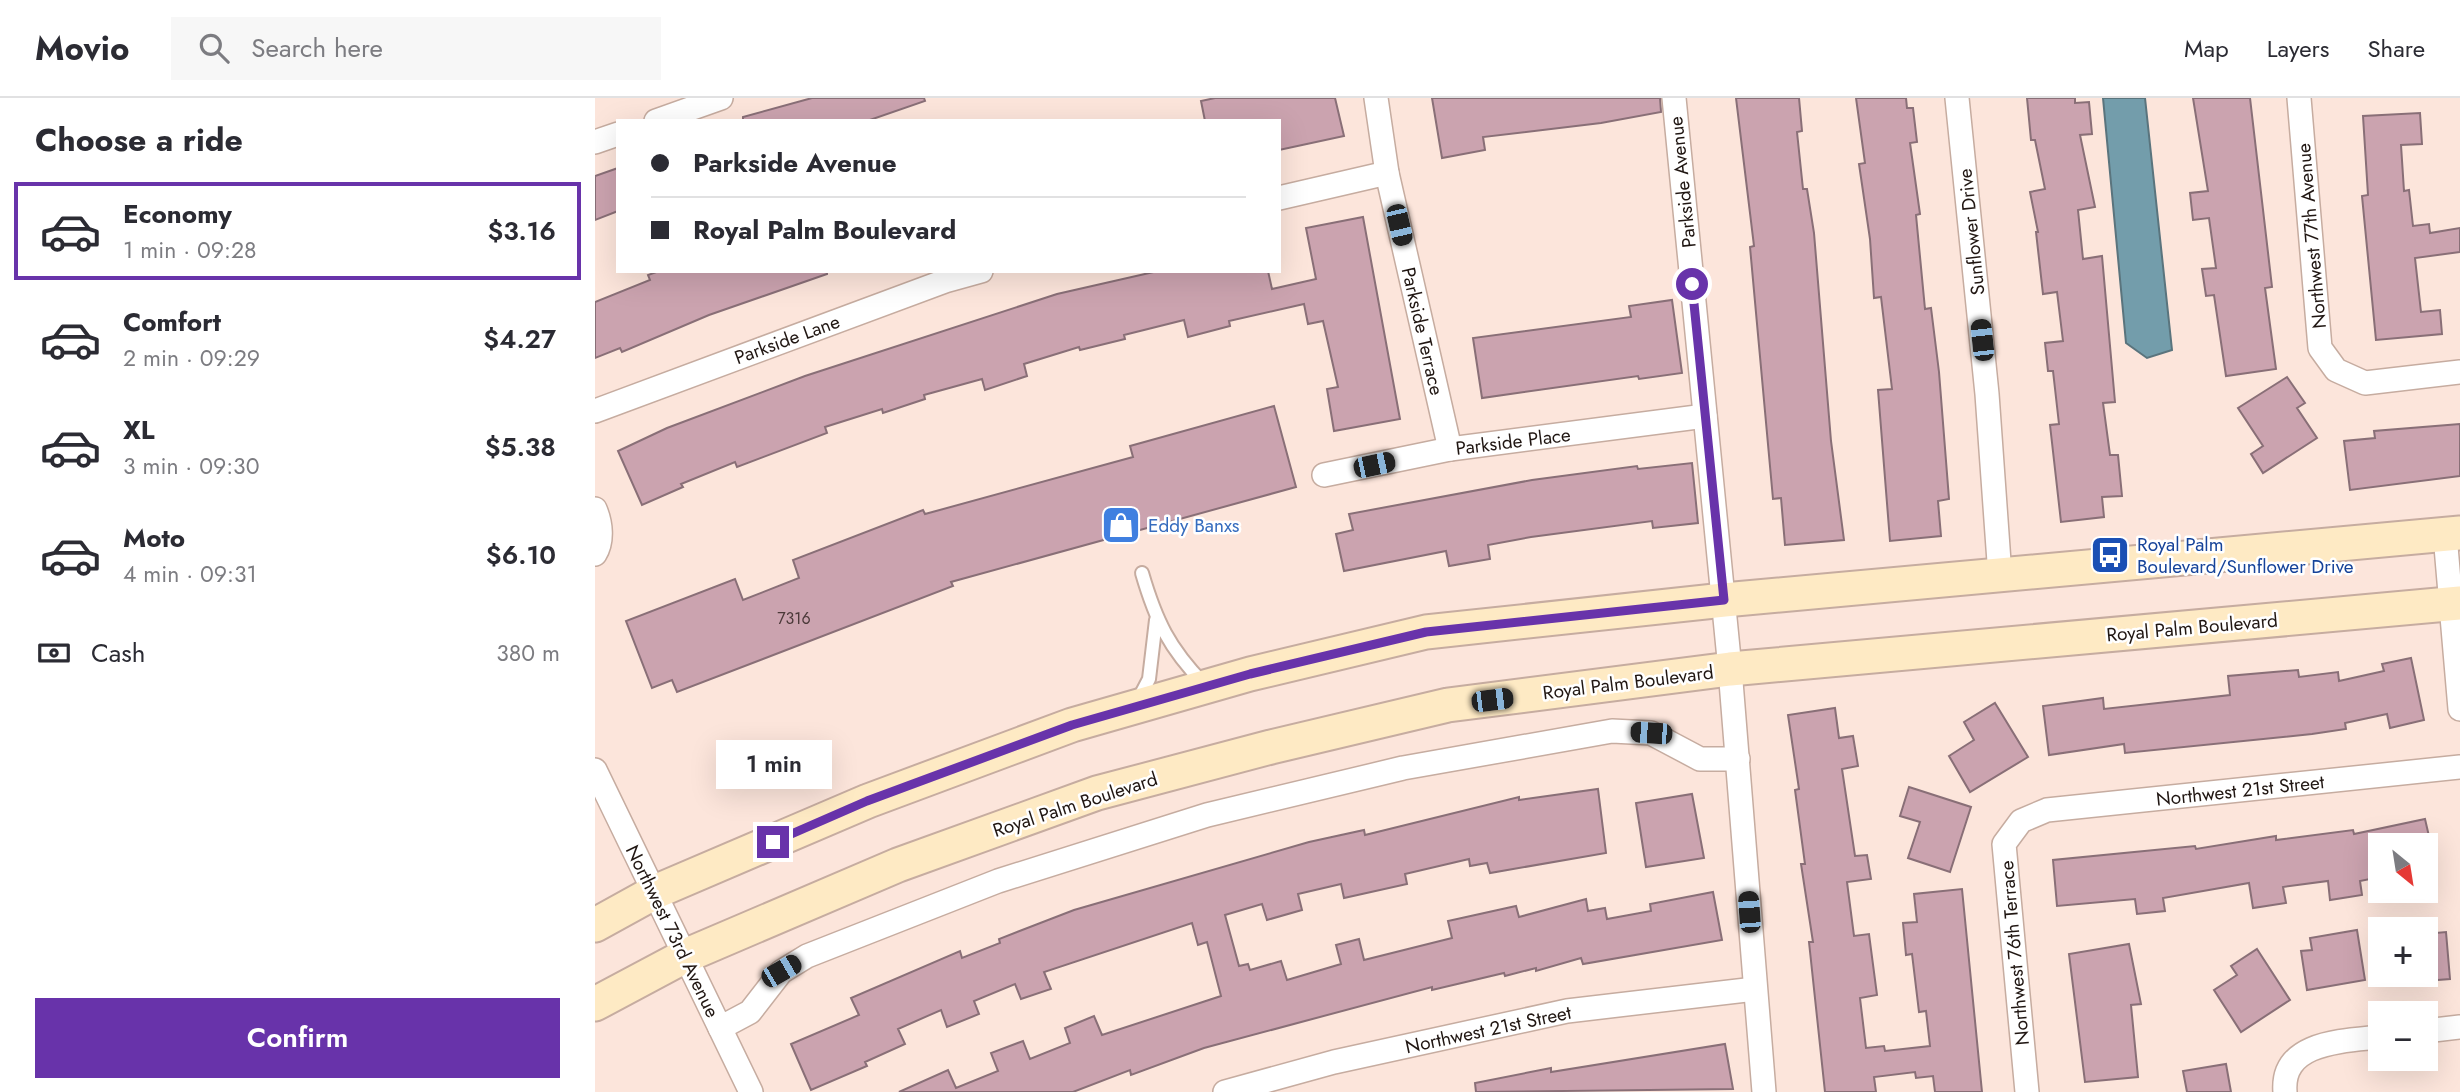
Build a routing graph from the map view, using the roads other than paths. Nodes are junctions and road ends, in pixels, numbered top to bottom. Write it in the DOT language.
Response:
graph roads {
  1 [pos="721,98"];
  2 [pos="1376,98"];
  3 [pos="1674,98"];
  4 [pos="1957,98"];
  5 [pos="2299,98"];
  6 [pos="662,119"];
  7 [pos="616,135"];
  8 [pos="595,142"];
  9 [pos="1387,173"];
  10 [pos="1281,198"];
  11 [pos="974,273"];
  12 [pos="2460,372"];
  13 [pos="595,411"];
  14 [pos="1705,416"];
  15 [pos="1450,449"];
  16 [pos="1324,475"];
  17 [pos="595,509"];
  18 [pos="2453,534"];
  19 [pos="595,554"];
  20 [pos="1142,573"];
  21 [pos="2000,576"];
  22 [pos="1724,600"];
  23 [pos="2455,604"];
  24 [pos="1156,619"];
  25 [pos="1730,669"];
  26 [pos="1207,686"];
  27 [pos="1135,706"];
  28 [pos="2460,709"];
  29 [pos="1738,759"];
  30 [pos="2460,767"];
  31 [pos="595,770"];
  32 [pos="2021,821"];
  33 [pos="655,892"];
  34 [pos="595,925"];
  35 [pos="685,956"];
  36 [pos="1755,989"];
  37 [pos="595,1004"];
  38 [pos="2460,1027"];
  39 [pos="719,1028"];
  40 [pos="2438,1030"];
  41 [pos="2368,1038"];
  42 [pos="751,1092"];
  43 [pos="1225,1092"];
  44 [pos="1765,1092"];
  45 [pos="2027,1092"];
  46 [pos="2285,1092"];
  1 -- 6 [label="street"];
  2 -- 9 [label="street"];
  3 -- 14 [label="street, Parkside Avenue"];
  4 -- 21 [label="street, Sunflower Drive"];
  5 -- 12 [label="street, Northwest 77th Avenue"];
  7 -- 8 [label="street"];
  9 -- 10 [label="street"];
  9 -- 15 [label="street, Parkside Terrace"];
  11 -- 13 [label="street, Parkside Lane"];
  14 -- 15 [label="street, Parkside Place"];
  14 -- 22 [label="street, Parkside Avenue"];
  15 -- 16 [label="street, Parkside Place"];
  17 -- 19 [label="street"];
  18 -- 21 [label="main road"];
  18 -- 23 [label="street"];
  20 -- 24 [label="lane"];
  21 -- 22 [label="main road"];
  22 -- 25 [label="street, Parkside Avenue"];
  22 -- 26 [label="main road"];
  23 -- 25 [label="main road, Royal Palm Boulevard"];
  23 -- 28 [label="street"];
  24 -- 26 [label="lane"];
  24 -- 27 [label="lane"];
  25 -- 29 [label="street, Parkside Avenue"];
  25 -- 35 [label="main road, Royal Palm Boulevard"];
  26 -- 27 [label="main road"];
  27 -- 33 [label="main road"];
  29 -- 36 [label="street, Parkside Avenue"];
  29 -- 39 [label="street"];
  30 -- 32 [label="street, Northwest 21st Street"];
  31 -- 33 [label="street, Northwest 73rd Avenue"];
  32 -- 45 [label="street, Northwest 76th Terrace"];
  33 -- 34 [label="main road"];
  33 -- 35 [label="street, Northwest 73rd Avenue"];
  35 -- 37 [label="main road, Royal Palm Boulevard"];
  35 -- 39 [label="street, Northwest 73rd Avenue"];
  36 -- 43 [label="street, Northwest 21st Street"];
  36 -- 44 [label="street, Parkside Avenue"];
  38 -- 40 [label="street"];
  39 -- 42 [label="street, Northwest 73rd Avenue"];
  41 -- 46 [label="street"];
}
